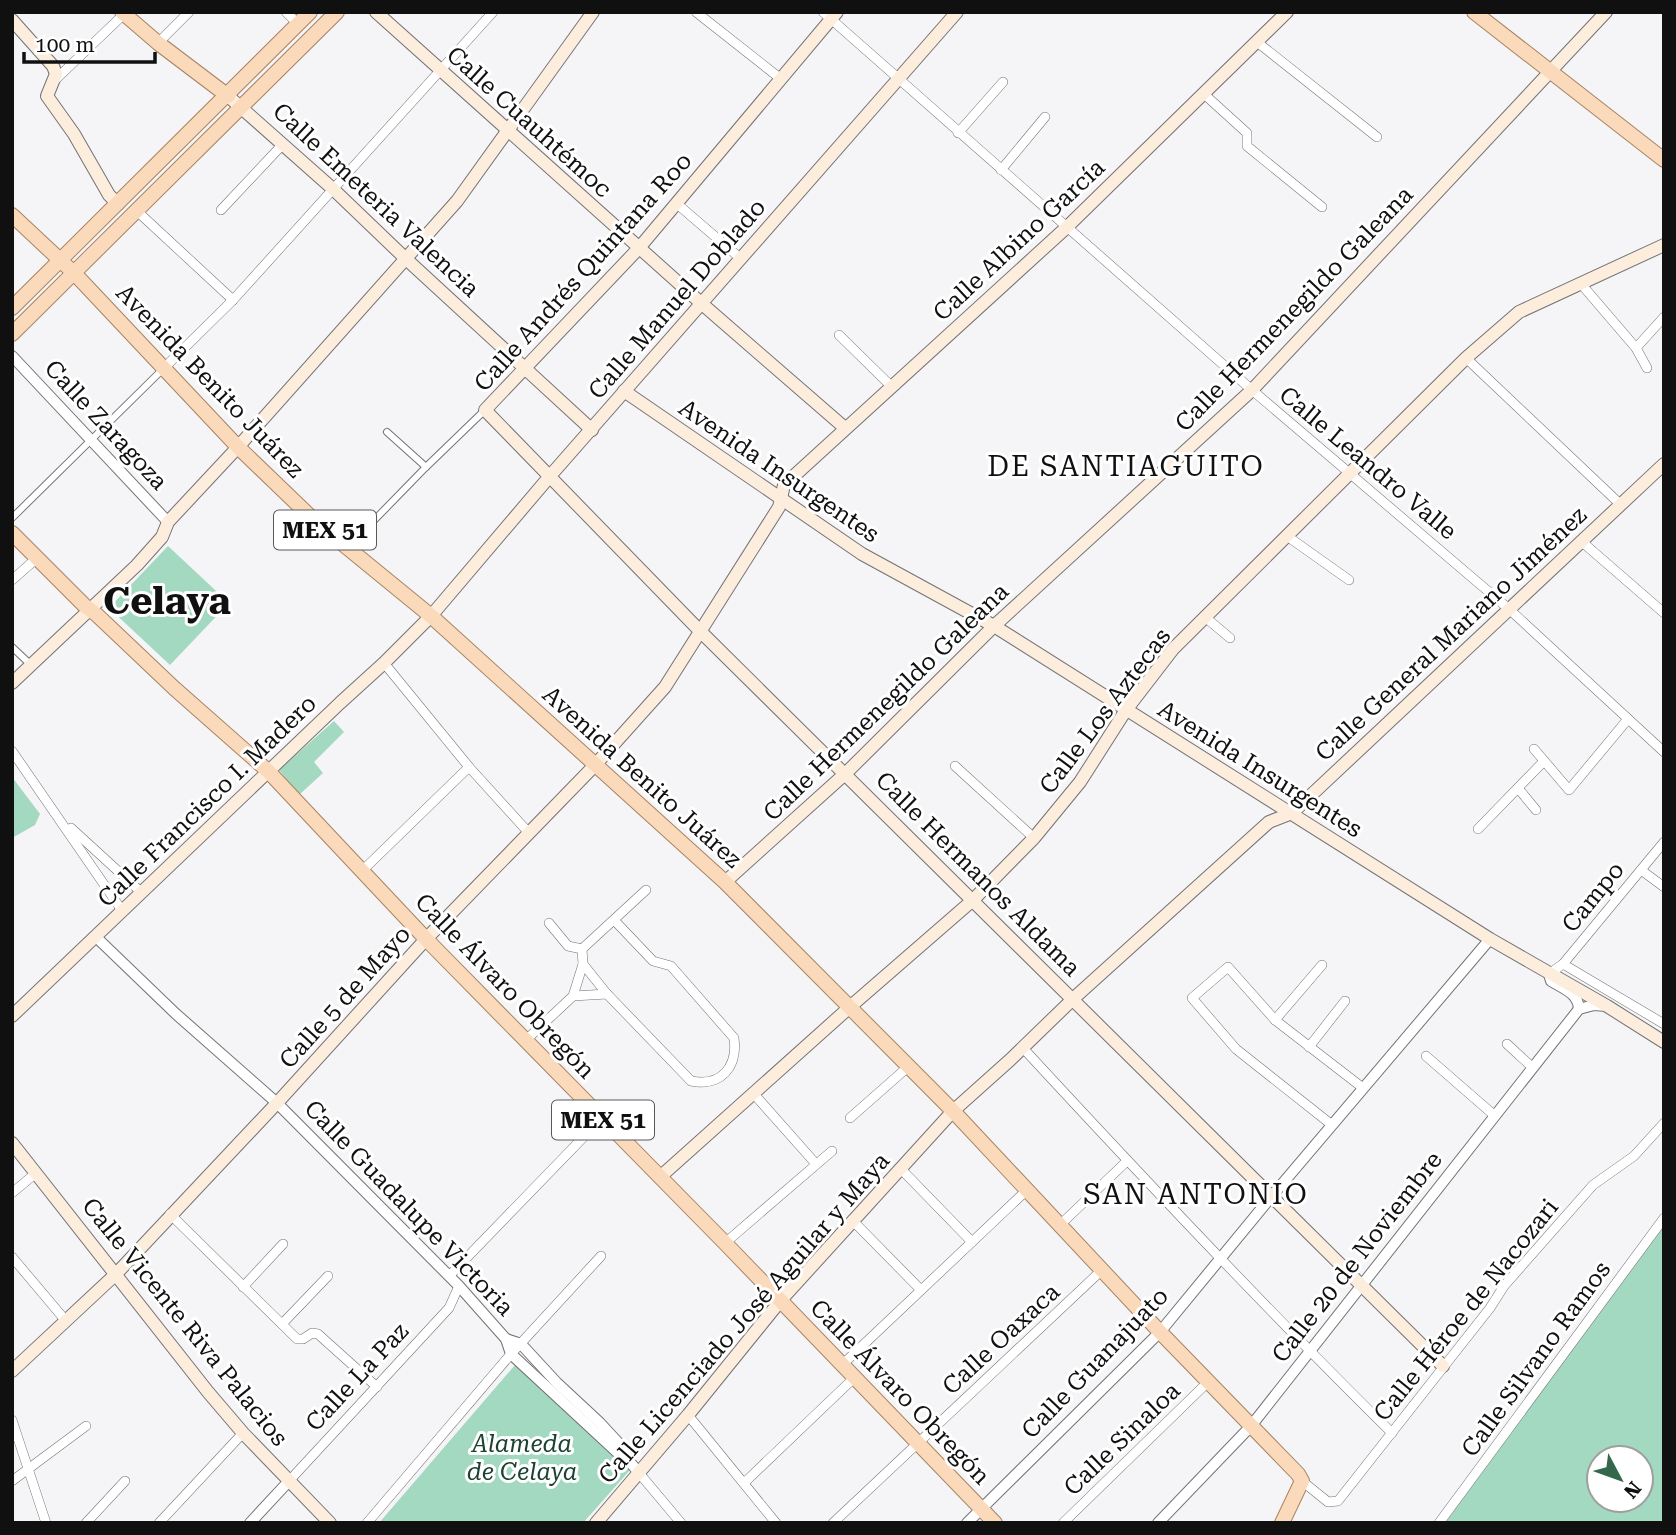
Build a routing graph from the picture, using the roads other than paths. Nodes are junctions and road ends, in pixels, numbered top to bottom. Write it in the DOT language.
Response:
graph roads {
  1 [pos="189,12"];
  2 [pos="286,12"];
  3 [pos="310,12"];
  4 [pos="337,12"];
  5 [pos="376,12"];
  6 [pos="494,12"];
  7 [pos="593,12"];
  8 [pos="696,12"];
  9 [pos="957,12"];
  10 [pos="1287,12"];
  11 [pos="1474,12"];
  12 [pos="1606,12"];
  13 [pos="123,13"];
  14 [pos="830,14"];
  15 [pos="12,20"];
  16 [pos="298,24"];
  17 [pos="1257,42"];
  18 [pos="158,43"];
  19 [pos="440,72"];
  20 [pos="1551,72"];
  21 [pos="781,79"];
  22 [pos="898,79"];
  23 [pos="1003,82"];
  24 [pos="50,85"];
  25 [pos="1204,94"];
  26 [pos="228,96"];
  27 [pos="243,108"];
  28 [pos="1045,117"];
  29 [pos="508,132"];
  30 [pos="958,133"];
  31 [pos="1377,137"];
  32 [pos="283,144"];
  33 [pos="1664,160"];
  34 [pos="1001,170"];
  35 [pos="334,189"];
  36 [pos="676,203"];
  37 [pos="118,204"];
  38 [pos="1322,207"];
  39 [pos="221,210"];
  40 [pos="138,212"];
  41 [pos="12,215"];
  42 [pos="1067,227"];
  43 [pos="1664,245"];
  44 [pos="639,248"];
  45 [pos="405,258"];
  46 [pos="740,258"];
  47 [pos="60,262"];
  48 [pos="75,274"];
  49 [pos="1582,285"];
  50 [pos="233,300"];
  51 [pos="701,303"];
  52 [pos="12,308"];
  53 [pos="1664,317"];
  54 [pos="12,334"];
  55 [pos="839,335"];
  56 [pos="1636,348"];
  57 [pos="12,356"];
  58 [pos="1466,358"];
  59 [pos="1647,368"];
  60 [pos="163,369"];
  61 [pos="525,370"];
  62 [pos="891,386"];
  63 [pos="1252,390"];
  64 [pos="624,391"];
  65 [pos="485,410"];
  66 [pos="845,428"];
  67 [pos="592,430"];
  68 [pos="387,432"];
  69 [pos="91,441"];
  70 [pos="238,447"];
  71 [pos="1664,464"];
  72 [pos="426,467"];
  73 [pos="1351,474"];
  74 [pos="550,476"];
  75 [pos="781,497"];
  76 [pos="1620,504"];
  77 [pos="12,518"];
  78 [pos="168,522"];
  79 [pos="12,533"];
  80 [pos="1287,536"];
  81 [pos="1580,541"];
  82 [pos="347,548"];
  83 [pos="37,558"];
  84 [pos="12,580"];
  85 [pos="1349,580"];
  86 [pos="1509,609"];
  87 [pos="90,611"];
  88 [pos="1664,613"];
  89 [pos="431,616"];
  90 [pos="1205,617"];
  91 [pos="994,626"];
  92 [pos="700,631"];
  93 [pos="1230,638"];
  94 [pos="12,647"];
  95 [pos="384,663"];
  96 [pos="30,664"];
  97 [pos="12,683"];
  98 [pos="1126,710"];
  99 [pos="1628,719"];
  100 [pos="1664,738"];
  101 [pos="1534,749"];
  102 [pos="1660,749"];
  103 [pos="12,751"];
  104 [pos="1544,761"];
  105 [pos="596,764"];
  106 [pos="469,766"];
  107 [pos="955,766"];
  108 [pos="268,771"];
  109 [pos="846,773"];
  110 [pos="1518,788"];
  111 [pos="1536,810"];
  112 [pos="1292,813"];
  113 [pos="60,818"];
  114 [pos="1478,830"];
  115 [pos="529,833"];
  116 [pos="1034,838"];
  117 [pos="1664,842"];
  118 [pos="1641,870"];
  119 [pos="362,871"];
  120 [pos="725,882"];
  121 [pos="1664,887"];
  122 [pos="646,890"];
  123 [pos="142,893"];
  124 [pos="973,900"];
  125 [pos="123,912"];
  126 [pos="614,920"];
  127 [pos="549,923"];
  128 [pos="96,937"];
  129 [pos="426,939"];
  130 [pos="1490,939"];
  131 [pos="582,949"];
  132 [pos="583,964"];
  133 [pos="1563,964"];
  134 [pos="1322,965"];
  135 [pos="1549,974"];
  136 [pos="607,994"];
  137 [pos="573,996"];
  138 [pos="1074,998"];
  139 [pos="1345,1001"];
  140 [pos="851,1006"];
  141 [pos="1607,1006"];
  142 [pos="1579,1009"];
  143 [pos="12,1016"];
  144 [pos="1275,1020"];
  145 [pos="1664,1024"];
  146 [pos="526,1040"];
  147 [pos="1664,1042"];
  148 [pos="1507,1044"];
  149 [pos="1021,1047"];
  150 [pos="1309,1047"];
  151 [pos="1426,1056"];
  152 [pos="909,1066"];
  153 [pos="1533,1068"];
  154 [pos="1363,1088"];
  155 [pos="753,1093"];
  156 [pos="277,1103"];
  157 [pos="953,1111"];
  158 [pos="1495,1116"];
  159 [pos="602,1118"];
  160 [pos="850,1118"];
  161 [pos="1664,1123"];
  162 [pos="1332,1125"];
  163 [pos="12,1143"];
  164 [pos="832,1151"];
  165 [pos="1127,1161"];
  166 [pos="816,1164"];
  167 [pos="900,1168"];
  168 [pos="36,1173"];
  169 [pos="660,1177"];
  170 [pos="1028,1189"];
  171 [pos="12,1193"];
  172 [pos="1271,1197"];
  173 [pos="170,1214"];
  174 [pos="1664,1218"];
  175 [pos="852,1220"];
  176 [pos="1061,1224"];
  177 [pos="972,1242"];
  178 [pos="725,1243"];
  179 [pos="283,1244"];
  180 [pos="601,1256"];
  181 [pos="12,1257"];
  182 [pos="1220,1259"];
  183 [pos="1103,1269"];
  184 [pos="116,1274"];
  185 [pos="328,1276"];
  186 [pos="449,1276"];
  187 [pos="1361,1285"];
  188 [pos="459,1286"];
  189 [pos="243,1287"];
  190 [pos="921,1290"];
  191 [pos="781,1300"];
  192 [pos="66,1321"];
  193 [pos="282,1324"];
  194 [pos="1160,1332"];
  195 [pos="506,1339"];
  196 [pos="520,1344"];
  197 [pos="1309,1352"];
  198 [pos="511,1354"];
  199 [pos="15,1364"];
  200 [pos="843,1364"];
  201 [pos="1443,1366"];
  202 [pos="855,1377"];
  203 [pos="1208,1382"];
  204 [pos="377,1387"];
  205 [pos="688,1415"];
  206 [pos="12,1420"];
  207 [pos="86,1426"];
  208 [pos="1251,1426"];
  209 [pos="243,1433"];
  210 [pos="1392,1433"];
  211 [pos="918,1443"];
  212 [pos="625,1456"];
  213 [pos="29,1469"];
  214 [pos="639,1473"];
  215 [pos="12,1481"];
  216 [pos="289,1481"];
  217 [pos="1302,1481"];
  218 [pos="125,1482"];
  219 [pos="744,1483"];
  220 [pos="980,1508"];
  221 [pos="1283,1518"];
  222 [pos="46,1523"];
  223 [pos="86,1523"];
  224 [pos="159,1523"];
  225 [pos="250,1523"];
  226 [pos="330,1523"];
  227 [pos="367,1523"];
  228 [pos="596,1523"];
  229 [pos="681,1523"];
  230 [pos="776,1523"];
  231 [pos="833,1523"];
  232 [pos="967,1523"];
  233 [pos="995,1523"];
  234 [pos="1063,1523"];
  235 [pos="1157,1523"];
  236 [pos="1439,1523"];
  1 -- 18 [label="street"];
  2 -- 16 [label="street"];
  3 -- 16 [label="main road"];
  4 -- 27 [label="main road"];
  5 -- 19 [label="main road, Calle Cuauhtémoc"];
  6 -- 19 [label="street"];
  7 -- 29 [label="main road"];
  8 -- 21 [label="street"];
  9 -- 22 [label="main road, Calle Manuel Doblado"];
  10 -- 17 [label="main road, Calle Albino García"];
  11 -- 20 [label="main road"];
  12 -- 20 [label="main road, Calle Hermenegildo Galeana"];
  13 -- 18 [label="main road, Calle Emeteria Valencia"];
  13 -- 24 [label="street"];
  14 -- 21 [label="main road, Calle Andrés Quintana Roo"];
  14 -- 22 [label="street, Calle Leandro Valle"];
  15 -- 24 [label="main road"];
  16 -- 26 [label="main road"];
  17 -- 25 [label="main road, Calle Albino García"];
  17 -- 31 [label="street"];
  18 -- 26 [label="main road, Calle Emeteria Valencia"];
  19 -- 29 [label="main road, Calle Cuauhtémoc"];
  19 -- 35 [label="street"];
  20 -- 33 [label="main road"];
  20 -- 63 [label="main road, Calle Hermenegildo Galeana"];
  21 -- 36 [label="main road, Calle Andrés Quintana Roo"];
  22 -- 30 [label="street, Calle Leandro Valle"];
  22 -- 46 [label="main road, Calle Manuel Doblado"];
  23 -- 30 [label="street"];
  24 -- 37 [label="main road"];
  25 -- 38 [label="street"];
  25 -- 42 [label="main road, Calle Albino García"];
  26 -- 27 [label="main road, Calle Emeteria Valencia"];
  26 -- 37 [label="main road"];
  27 -- 32 [label="main road, Calle Emeteria Valencia"];
  27 -- 40 [label="main road"];
  28 -- 34 [label="street"];
  29 -- 44 [label="main road, Calle Cuauhtémoc"];
  29 -- 45 [label="main road"];
  30 -- 34 [label="street, Calle Leandro Valle"];
  32 -- 35 [label="main road, Calle Emeteria Valencia"];
  32 -- 39 [label="street"];
  34 -- 42 [label="street, Calle Leandro Valle"];
  35 -- 45 [label="main road, Calle Emeteria Valencia"];
  35 -- 50 [label="street"];
  36 -- 44 [label="main road, Calle Andrés Quintana Roo"];
  36 -- 46 [label="street"];
  37 -- 47 [label="main road"];
  40 -- 48 [label="main road"];
  40 -- 50 [label="street"];
  41 -- 47 [label="main road, MEX 51"];
  42 -- 62 [label="main road, Calle Albino García"];
  42 -- 63 [label="street, Calle Leandro Valle"];
  43 -- 49 [label="main road, Calle Los Aztecas"];
  44 -- 51 [label="main road, Calle Cuauhtémoc"];
  44 -- 61 [label="main road, Calle Andrés Quintana Roo"];
  45 -- 61 [label="main road, Calle Emeteria Valencia"];
  45 -- 70 [label="main road"];
  46 -- 51 [label="main road, Calle Manuel Doblado"];
  47 -- 48 [label="main road, MEX 51"];
  47 -- 52 [label="main road"];
  48 -- 54 [label="main road"];
  48 -- 60 [label="main road, Avenida Benito Juárez / MEX 51"];
  49 -- 56 [label="street"];
  49 -- 58 [label="main road, Calle Los Aztecas"];
  50 -- 60 [label="street"];
  51 -- 64 [label="main road, Calle Manuel Doblado"];
  51 -- 66 [label="main road, Calle Cuauhtémoc"];
  53 -- 56 [label="street"];
  55 -- 62 [label="street"];
  56 -- 59 [label="street"];
  57 -- 69 [label="street, Calle Zaragoza"];
  58 -- 73 [label="main road, Calle Los Aztecas"];
  58 -- 76 [label="street"];
  60 -- 69 [label="street"];
  60 -- 70 [label="main road, Avenida Benito Juárez / MEX 51"];
  61 -- 65 [label="main road, Calle Andrés Quintana Roo"];
  61 -- 67 [label="main road, Calle Emeteria Valencia"];
  62 -- 66 [label="main road, Calle Albino García"];
  63 -- 73 [label="street, Calle Leandro Valle"];
  63 -- 91 [label="main road, Calle Hermenegildo Galeana"];
  64 -- 67 [label="main road, Calle Manuel Doblado"];
  64 -- 75 [label="main road, Avenida Insurgentes"];
  65 -- 72 [label="street, Calle Andrés Quintana Roo"];
  65 -- 74 [label="main road, Calle Hermanos Aldama"];
  66 -- 75 [label="main road, Calle Albino García"];
  67 -- 74 [label="main road, Calle Manuel Doblado"];
  68 -- 72 [label="street"];
  69 -- 77 [label="street"];
  69 -- 78 [label="street, Calle Zaragoza"];
  70 -- 78 [label="main road"];
  70 -- 82 [label="main road, Avenida Benito Juárez / MEX 51"];
  71 -- 76 [label="main road, Calle General Mariano Jiménez"];
  72 -- 82 [label="street, Calle Andrés Quintana Roo"];
  73 -- 80 [label="main road, Calle Los Aztecas"];
  73 -- 86 [label="street, Calle Leandro Valle"];
  74 -- 89 [label="main road, Calle Manuel Doblado"];
  74 -- 92 [label="main road, Calle Hermanos Aldama"];
  75 -- 91 [label="main road, Avenida Insurgentes"];
  75 -- 92 [label="main road, Calle 5 de Mayo"];
  76 -- 81 [label="main road, Calle General Mariano Jiménez"];
  78 -- 87 [label="main road"];
  79 -- 83 [label="main road, MEX 51"];
  80 -- 85 [label="street"];
  80 -- 90 [label="main road, Calle Los Aztecas"];
  81 -- 86 [label="main road, Calle General Mariano Jiménez"];
  81 -- 88 [label="street"];
  82 -- 89 [label="main road, Avenida Benito Juárez / MEX 51"];
  83 -- 84 [label="street"];
  83 -- 87 [label="main road, MEX 51"];
  86 -- 99 [label="street, Calle Leandro Valle"];
  86 -- 112 [label="main road, Calle General Mariano Jiménez"];
  87 -- 96 [label="main road"];
  87 -- 108 [label="main road, Calle Álvaro Obregón / MEX 51"];
  89 -- 95 [label="main road, Calle Francisco I. Madero"];
  89 -- 105 [label="main road, Avenida Benito Juárez / MEX 51"];
  90 -- 93 [label="street"];
  90 -- 98 [label="main road, Calle Los Aztecas"];
  91 -- 98 [label="main road, Avenida Insurgentes"];
  91 -- 109 [label="main road, Calle Hermenegildo Galeana"];
  92 -- 105 [label="main road, Calle 5 de Mayo"];
  92 -- 109 [label="main road, Calle Hermanos Aldama"];
  94 -- 96 [label="street"];
  95 -- 106 [label="street"];
  95 -- 108 [label="main road, Calle Francisco I. Madero"];
  96 -- 97 [label="main road"];
  98 -- 112 [label="main road, Avenida Insurgentes"];
  98 -- 116 [label="main road, Calle Los Aztecas"];
  99 -- 102 [label="street, Calle Leandro Valle"];
  99 -- 104 [label="street"];
  100 -- 102 [label="street"];
  101 -- 104 [label="street"];
  103 -- 113 [label="street"];
  104 -- 110 [label="street"];
  105 -- 115 [label="main road, Calle 5 de Mayo"];
  105 -- 120 [label="main road, Avenida Benito Juárez"];
  106 -- 115 [label="street"];
  106 -- 119 [label="street"];
  107 -- 116 [label="street"];
  108 -- 119 [label="main road, Calle Álvaro Obregón / MEX 51"];
  108 -- 123 [label="main road, Calle Francisco I. Madero"];
  109 -- 120 [label="main road, Calle Hermenegildo Galeana"];
  109 -- 124 [label="main road, Calle Hermanos Aldama"];
  110 -- 111 [label="street"];
  110 -- 114 [label="street"];
  112 -- 130 [label="main road, Avenida Insurgentes"];
  112 -- 138 [label="main road, Calle General Mariano Jiménez"];
  113 -- 123 [label="street"];
  113 -- 125 [label="street"];
  115 -- 129 [label="main road, Calle 5 de Mayo"];
  116 -- 124 [label="main road, Calle Los Aztecas"];
  117 -- 118 [label="street, Campo"];
  118 -- 121 [label="street"];
  118 -- 133 [label="street, Campo"];
  119 -- 129 [label="main road, Calle Álvaro Obregón / MEX 51"];
  120 -- 140 [label="main road, Avenida Benito Juárez"];
  122 -- 126 [label="street"];
  123 -- 125 [label="main road, Calle Francisco I. Madero"];
  124 -- 138 [label="main road, Calle Hermanos Aldama"];
  124 -- 140 [label="main road, Calle Los Aztecas"];
  125 -- 128 [label="main road, Calle Francisco I. Madero"];
  126 -- 131 [label="street"];
  126 -- 136 [label="street"];
  127 -- 131 [label="street"];
  128 -- 143 [label="main road, Calle Francisco I. Madero"];
  128 -- 156 [label="street, Calle Guadalupe Victoria"];
  129 -- 146 [label="main road, Calle Álvaro Obregón / MEX 51"];
  129 -- 156 [label="main road, Calle 5 de Mayo"];
  130 -- 135 [label="main road, Avenida Insurgentes"];
  130 -- 154 [label="street, Calle Guanajuato"];
  131 -- 132 [label="street"];
  132 -- 136 [label="street"];
  132 -- 137 [label="street"];
  133 -- 135 [label="street, Campo"];
  133 -- 145 [label="street"];
  134 -- 144 [label="street"];
  135 -- 141 [label="main road, Avenida Insurgentes"];
  135 -- 142 [label="street"];
  136 -- 137 [label="street"];
  137 -- 146 [label="street"];
  138 -- 149 [label="main road, Calle General Mariano Jiménez"];
  138 -- 172 [label="main road, Calle Hermanos Aldama"];
  139 -- 150 [label="street"];
  140 -- 152 [label="main road, Avenida Benito Juárez"];
  140 -- 155 [label="main road, Calle Los Aztecas"];
  141 -- 142 [label="street"];
  141 -- 147 [label="main road, Avenida Insurgentes"];
  142 -- 153 [label="street, Calle 20 de Noviembre"];
  144 -- 150 [label="street"];
  144 -- 162 [label="street"];
  146 -- 159 [label="main road, Calle Álvaro Obregón / MEX 51"];
  148 -- 153 [label="street"];
  149 -- 157 [label="main road, Calle General Mariano Jiménez"];
  149 -- 165 [label="street"];
  150 -- 154 [label="street"];
  151 -- 158 [label="street"];
  152 -- 157 [label="main road, Avenida Benito Juárez"];
  152 -- 160 [label="street"];
  153 -- 158 [label="street, Calle 20 de Noviembre"];
  154 -- 162 [label="street, Calle Guanajuato"];
  155 -- 166 [label="street"];
  155 -- 169 [label="main road, Calle Los Aztecas"];
  156 -- 173 [label="main road, Calle 5 de Mayo"];
  156 -- 186 [label="street, Calle Guadalupe Victoria"];
  157 -- 167 [label="main road, Calle Licenciado José Aguilar y Maya"];
  157 -- 170 [label="main road, Avenida Benito Juárez"];
  158 -- 187 [label="street, Calle 20 de Noviembre"];
  159 -- 169 [label="main road, Calle Álvaro Obregón / MEX 51"];
  159 -- 186 [label="street"];
  161 -- 201 [label="street, Calle Héroe de Nacozari"];
  162 -- 172 [label="street, Calle Guanajuato"];
  163 -- 168 [label="main road, Calle Vicente Riva Palacios"];
  164 -- 166 [label="street"];
  165 -- 176 [label="street"];
  165 -- 182 [label="street"];
  166 -- 178 [label="street"];
  167 -- 175 [label="main road, Calle Licenciado José Aguilar y Maya"];
  167 -- 177 [label="street"];
  168 -- 171 [label="street"];
  168 -- 184 [label="main road, Calle Vicente Riva Palacios"];
  169 -- 178 [label="main road, Calle Álvaro Obregón / MEX 51"];
  170 -- 176 [label="main road, Avenida Benito Juárez"];
  170 -- 177 [label="street"];
  172 -- 182 [label="street, Calle Guanajuato"];
  172 -- 187 [label="main road, Calle Hermanos Aldama"];
  173 -- 184 [label="main road, Calle 5 de Mayo"];
  173 -- 189 [label="street"];
  174 -- 236 [label="street, Calle Silvano Ramos"];
  175 -- 190 [label="street"];
  175 -- 191 [label="main road, Calle Licenciado José Aguilar y Maya"];
  176 -- 183 [label="main road, Avenida Benito Juárez"];
  177 -- 190 [label="street"];
  178 -- 191 [label="main road, Calle Álvaro Obregón / MEX 51"];
  179 -- 189 [label="street"];
  180 -- 196 [label="street"];
  181 -- 192 [label="street"];
  182 -- 194 [label="street, Calle Guanajuato"];
  182 -- 197 [label="street"];
  183 -- 194 [label="main road, Avenida Benito Juárez"];
  183 -- 211 [label="street, Calle Oaxaca"];
  184 -- 192 [label="main road, Calle 5 de Mayo"];
  184 -- 209 [label="main road, Calle Vicente Riva Palacios"];
  185 -- 193 [label="street"];
  186 -- 188 [label="street, Calle Guadalupe Victoria"];
  187 -- 197 [label="street, Calle 20 de Noviembre"];
  187 -- 201 [label="main road, Calle Hermanos Aldama"];
  188 -- 195 [label="street, Calle Guadalupe Victoria"];
  188 -- 204 [label="street, Calle La Paz"];
  189 -- 193 [label="street"];
  190 -- 200 [label="street"];
  191 -- 200 [label="main road, Calle Álvaro Obregón / MEX 51"];
  191 -- 205 [label="main road, Calle Licenciado José Aguilar y Maya"];
  192 -- 199 [label="main road, Calle 5 de Mayo"];
  193 -- 204 [label="street"];
  194 -- 203 [label="main road, Avenida Benito Juárez"];
  194 -- 220 [label="street, Calle Guanajuato"];
  195 -- 196 [label="street, Calle Guadalupe Victoria"];
  195 -- 198 [label="street, Calle Guadalupe Victoria"];
  196 -- 198 [label="street"];
  196 -- 212 [label="street, Calle Guadalupe Victoria"];
  197 -- 208 [label="street, Calle 20 de Noviembre"];
  197 -- 210 [label="street"];
  198 -- 212 [label="street, Calle Guadalupe Victoria"];
  198 -- 227 [label="street"];
  200 -- 202 [label="main road, Calle Álvaro Obregón / MEX 51"];
  201 -- 210 [label="street, Calle Héroe de Nacozari"];
  202 -- 211 [label="main road, Calle Álvaro Obregón / MEX 51"];
  202 -- 219 [label="street"];
  203 -- 208 [label="main road, Avenida Benito Juárez"];
  203 -- 234 [label="street, Calle Sinaloa"];
  204 -- 216 [label="street, Calle La Paz"];
  205 -- 214 [label="main road, Calle Licenciado José Aguilar y Maya"];
  205 -- 219 [label="street"];
  206 -- 213 [label="street"];
  207 -- 213 [label="street"];
  208 -- 217 [label="main road, Avenida Benito Juárez"];
  208 -- 235 [label="street, Calle 20 de Noviembre"];
  209 -- 216 [label="main road, Calle Vicente Riva Palacios"];
  209 -- 224 [label="street"];
  210 -- 217 [label="street, Calle Héroe de Nacozari"];
  211 -- 220 [label="main road, Calle Álvaro Obregón / MEX 51"];
  211 -- 231 [label="street, Calle Oaxaca"];
  212 -- 214 [label="street"];
  213 -- 215 [label="street"];
  213 -- 222 [label="street"];
  214 -- 228 [label="main road, Calle Licenciado José Aguilar y Maya"];
  214 -- 229 [label="street"];
  216 -- 225 [label="street, Calle La Paz"];
  216 -- 226 [label="main road, Calle Vicente Riva Palacios"];
  217 -- 221 [label="main road"];
  218 -- 223 [label="street"];
  219 -- 230 [label="street"];
  220 -- 232 [label="street, Calle Guanajuato"];
  220 -- 233 [label="main road, Calle Álvaro Obregón / MEX 51"];
}
